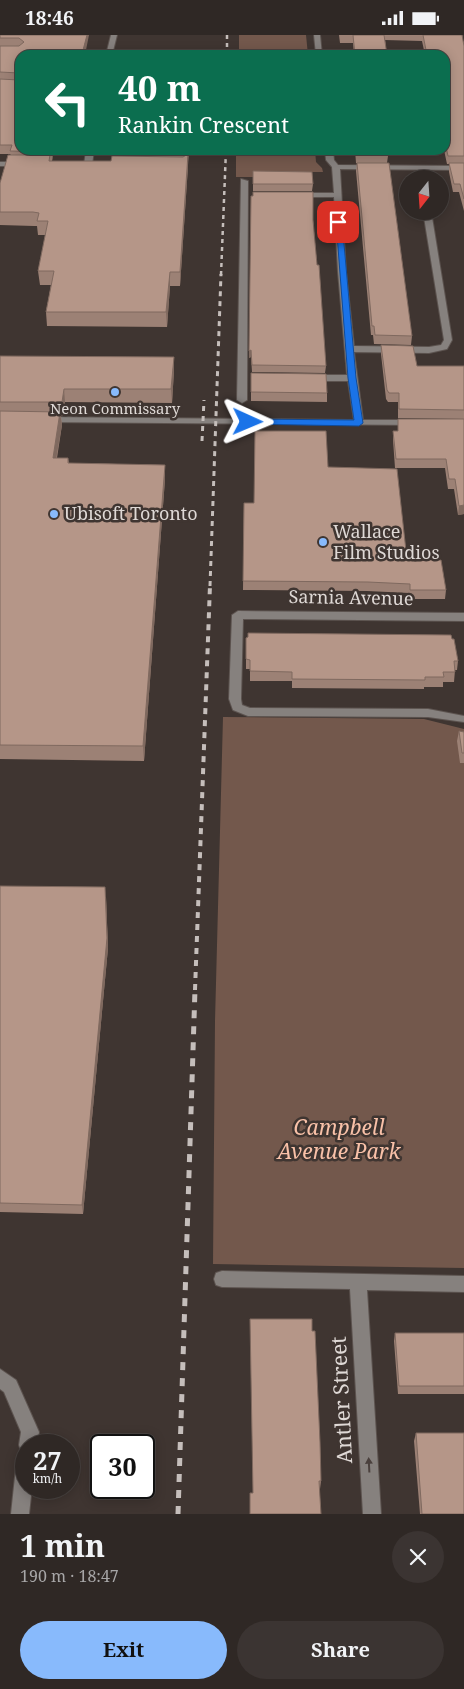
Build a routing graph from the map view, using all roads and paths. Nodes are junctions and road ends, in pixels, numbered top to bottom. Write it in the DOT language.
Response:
graph roads {
  1 [pos="114,35"];
  2 [pos="318,35"];
  3 [pos="110,50"];
  4 [pos="319,50"];
  5 [pos="89,155"];
  6 [pos="330,155"];
  7 [pos="31,164"];
  8 [pos="78,165"];
  9 [pos="88,165"];
  10 [pos="98,165"];
  11 [pos="1,166"];
  12 [pos="336,167"];
  13 [pos="420,168"];
  14 [pos="464,168"];
  15 [pos="244,181"];
  16 [pos="289,195"];
  17 [pos="337,195"];
  18 [pos="428,220"];
  19 [pos="350,349"];
  20 [pos="301,378"];
  21 [pos="352,378"];
  22 [pos="242,400"];
  23 [pos="38,421"];
  24 [pos="359,423"];
  25 [pos="426,424"];
  26 [pos="464,617"];
  27 [pos="461,719"];
  28 [pos="222,1279"];
  29 [pos="358,1283"];
  30 [pos="464,1285"];
  31 [pos="0,1378"];
  32 [pos="30,1434"];
  33 [pos="22,1499"];
  34 [pos="20,1514"];
  35 [pos="372,1514"];
  1 -- 3 [label="street"];
  2 -- 4 [label="street"];
  5 -- 9 [label="street"];
  6 -- 12 [label="street"];
  7 -- 11 [label="street"];
  8 -- 9 [label="street"];
  9 -- 10 [label="street"];
  12 -- 13 [label="street"];
  12 -- 17 [label="street"];
  13 -- 14 [label="street"];
  15 -- 22 [label="street"];
  16 -- 17 [label="street"];
  17 -- 19 [label="street"];
  18 -- 19 [label="street"];
  19 -- 21 [label="street"];
  20 -- 21 [label="street"];
  21 -- 24 [label="street"];
  23 -- 24 [label="street"];
  24 -- 25 [label="street"];
  26 -- 27 [label="street, Sarnia Avenue"];
  28 -- 29 [label="street"];
  29 -- 30 [label="street"];
  35 -- 29 [label="street, Antler Street, one-way"];
  31 -- 32 [label="street"];
  33 -- 34 [label="street"];
}
